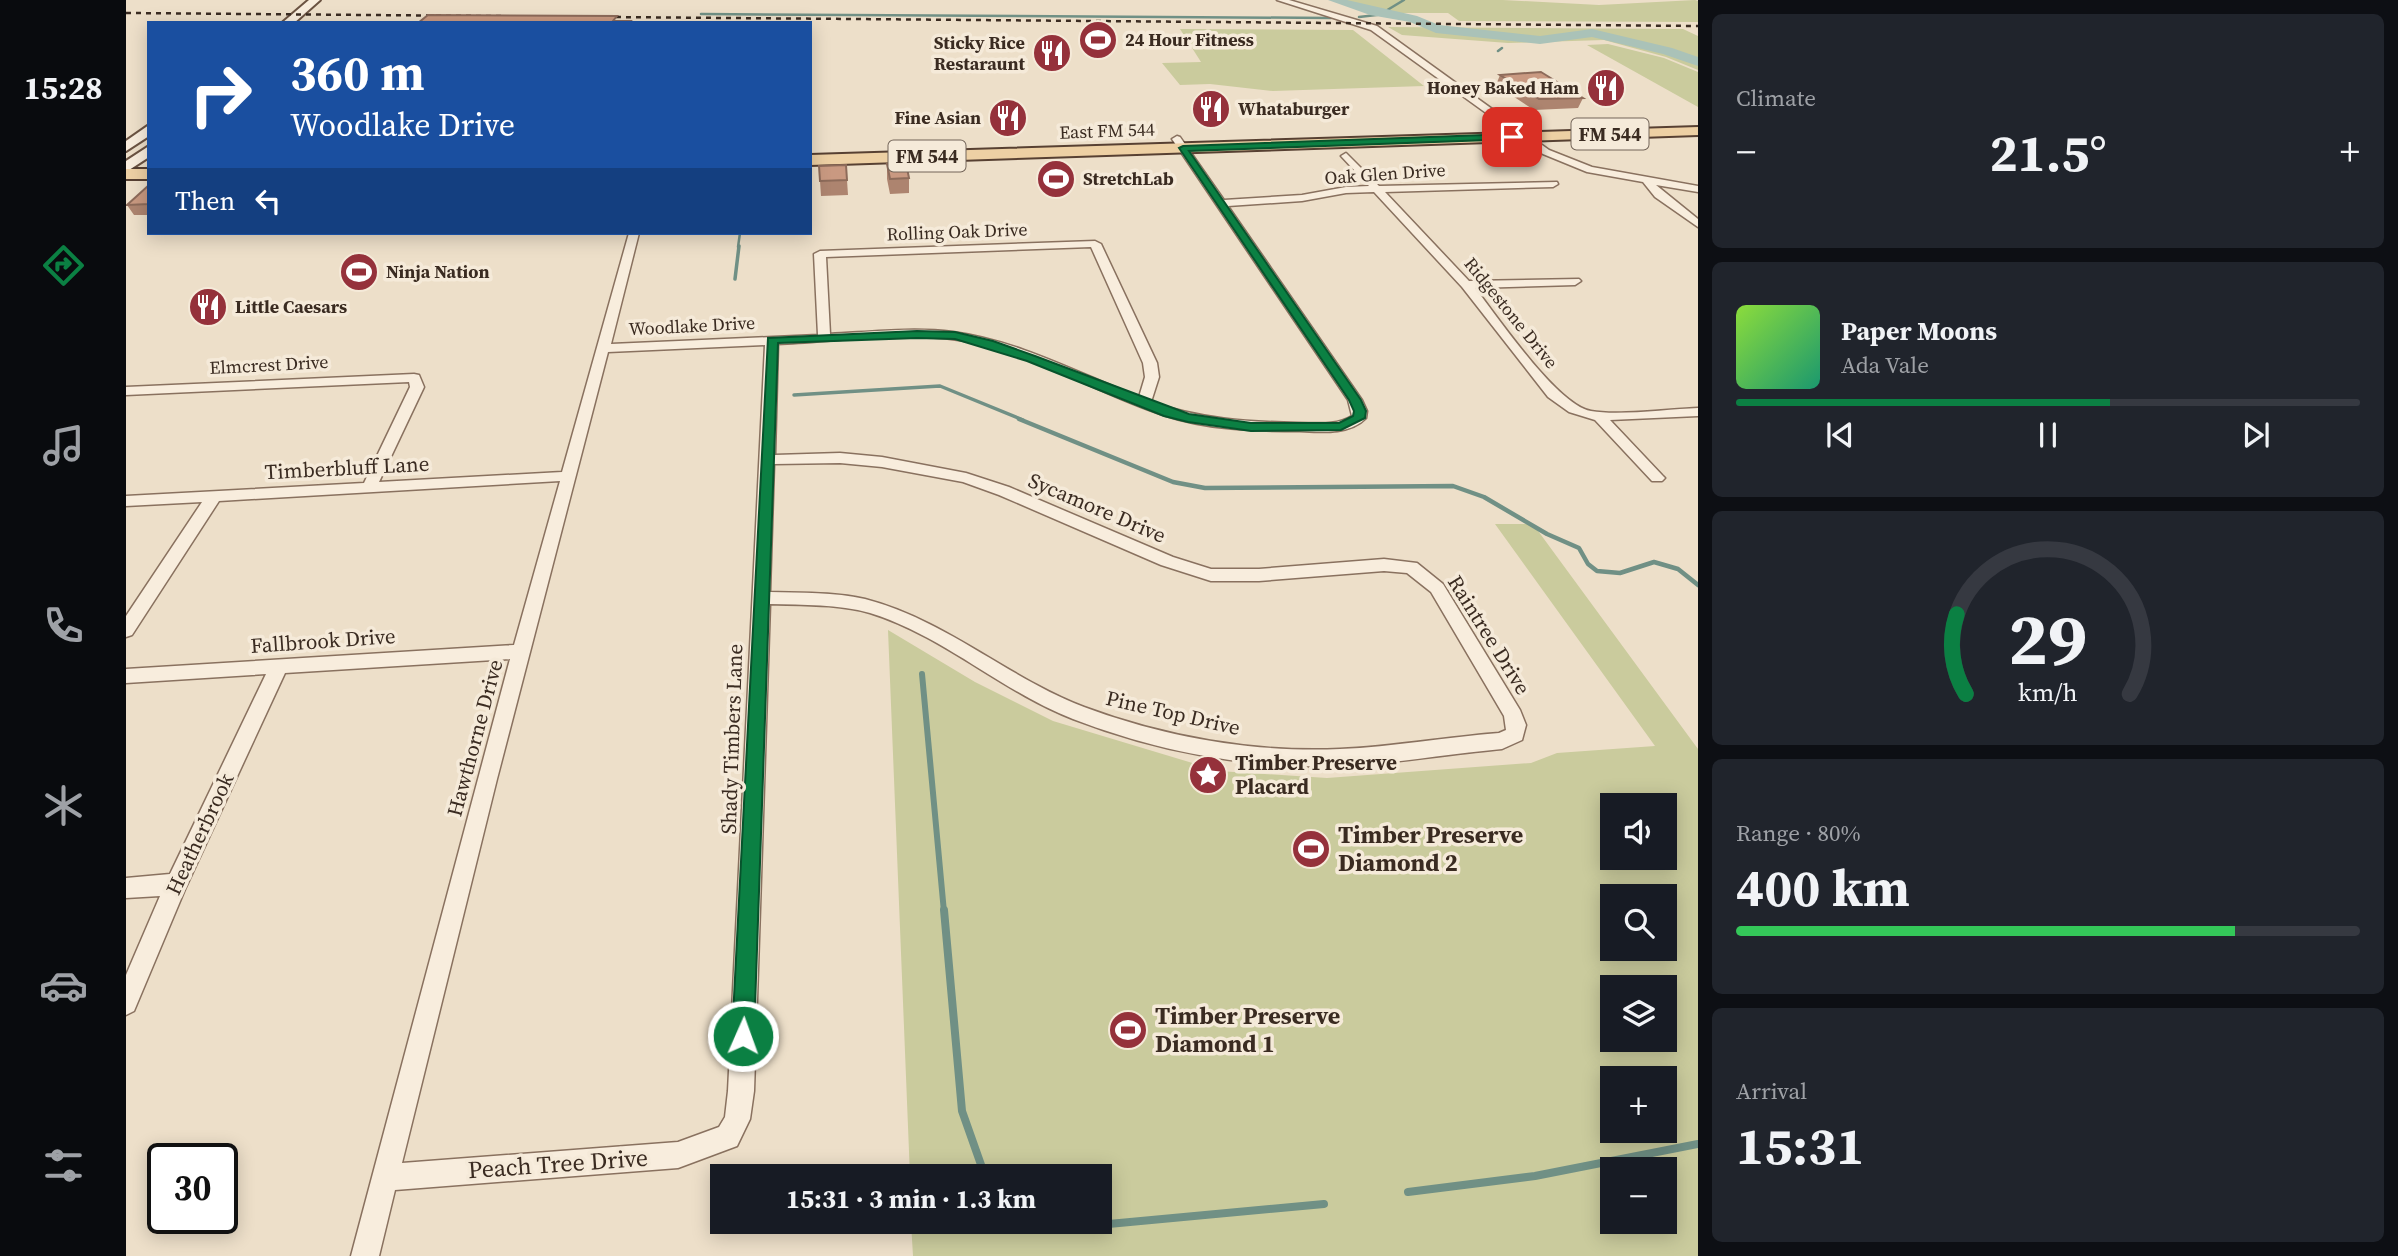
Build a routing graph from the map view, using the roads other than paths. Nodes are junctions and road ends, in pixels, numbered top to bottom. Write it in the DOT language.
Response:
graph roads {
  1 [pos="1281,0"];
  2 [pos="320,4"];
  3 [pos="290,21"];
  4 [pos="307,21"];
  5 [pos="1698,122"];
  6 [pos="147,131"];
  7 [pos="1698,131"];
  8 [pos="1518,132"];
  9 [pos="990,144"];
  10 [pos="1180,144"];
  11 [pos="126,147"];
  12 [pos="812,149"];
  13 [pos="147,152"];
  14 [pos="1346,156"];
  15 [pos="862,159"];
  16 [pos="812,160"];
  17 [pos="132,166"];
  18 [pos="1648,181"];
  19 [pos="1553,184"];
  20 [pos="1376,189"];
  21 [pos="1698,189"];
  22 [pos="1220,203"];
  23 [pos="1698,225"];
  24 [pos="633,235"];
  25 [pos="1575,281"];
  26 [pos="1466,285"];
  27 [pos="824,338"];
  28 [pos="772,340"];
  29 [pos="605,348"];
  30 [pos="126,391"];
  31 [pos="1144,404"];
  32 [pos="1698,411"];
  33 [pos="1599,416"];
  34 [pos="767,460"];
  35 [pos="570,477"];
  36 [pos="1657,478"];
  37 [pos="369,488"];
  38 [pos="214,496"];
  39 [pos="126,501"];
  40 [pos="1411,567"];
  41 [pos="761,598"];
  42 [pos="126,630"];
  43 [pos="522,651"];
  44 [pos="278,667"];
  45 [pos="126,676"];
  46 [pos="1515,734"];
  47 [pos="176,884"];
  48 [pos="126,888"];
  49 [pos="126,1003"];
  50 [pos="728,1137"];
  51 [pos="384,1178"];
  52 [pos="365,1256"];
  1 -- 8 [label="street"];
  2 -- 3 [label="main road"];
  2 -- 4 [label="main road"];
  5 -- 8 [label="main road, East FM 544 / FM 544"];
  6 -- 11 [label="main road"];
  7 -- 8 [label="main road, East FM 544 / FM 544"];
  8 -- 10 [label="main road, East FM 544 / FM 544"];
  8 -- 18 [label="street"];
  9 -- 10 [label="main road, East FM 544 / FM 544"];
  9 -- 12 [label="main road, East FM 544 / FM 544"];
  9 -- 15 [label="main road"];
  10 -- 15 [label="main road, East FM 544 / FM 544"];
  10 -- 22 [label="street"];
  13 -- 17 [label="main road"];
  14 -- 20 [label="street, Ridgestone Drive"];
  15 -- 16 [label="main road, East FM 544 / FM 544"];
  18 -- 21 [label="street"];
  18 -- 23 [label="street"];
  19 -- 20 [label="street, Oak Glen Drive"];
  20 -- 22 [label="street, Oak Glen Drive"];
  20 -- 26 [label="street, Ridgestone Drive"];
  22 -- 31 [label="street, Woodlake Drive"];
  24 -- 29 [label="street, Hawthorne Drive"];
  25 -- 26 [label="street"];
  26 -- 33 [label="street, Ridgestone Drive"];
  27 -- 28 [label="street, Woodlake Drive"];
  27 -- 31 [label="street, Woodlake Drive"];
  27 -- 31 [label="street, Rolling Oak Drive"];
  28 -- 29 [label="street, Woodlake Drive"];
  28 -- 34 [label="street, Shady Timbers Lane"];
  29 -- 35 [label="street, Hawthorne Drive"];
  30 -- 37 [label="street, Elmcrest Drive"];
  32 -- 33 [label="street"];
  33 -- 36 [label="street, Ridgestone Drive"];
  34 -- 40 [label="street, Sycamore Drive"];
  34 -- 41 [label="street, Shady Timbers Lane"];
  35 -- 37 [label="street, Timberbluff Lane"];
  35 -- 43 [label="street, Hawthorne Drive"];
  37 -- 38 [label="street, Timberbluff Lane"];
  38 -- 39 [label="street, Timberbluff Lane"];
  38 -- 42 [label="street"];
  40 -- 46 [label="street, Raintree Drive"];
  41 -- 46 [label="street, Pine Top Drive"];
  41 -- 50 [label="street, Shady Timbers Lane"];
  43 -- 44 [label="street, Fallbrook Drive"];
  43 -- 51 [label="street, Hawthorne Drive"];
  44 -- 45 [label="street, Fallbrook Drive"];
  44 -- 47 [label="street, Heatherbrook"];
  47 -- 48 [label="street"];
  47 -- 49 [label="street, Heatherbrook"];
  50 -- 51 [label="street, Peach Tree Drive"];
  51 -- 52 [label="street, Hawthorne Drive"];
}
